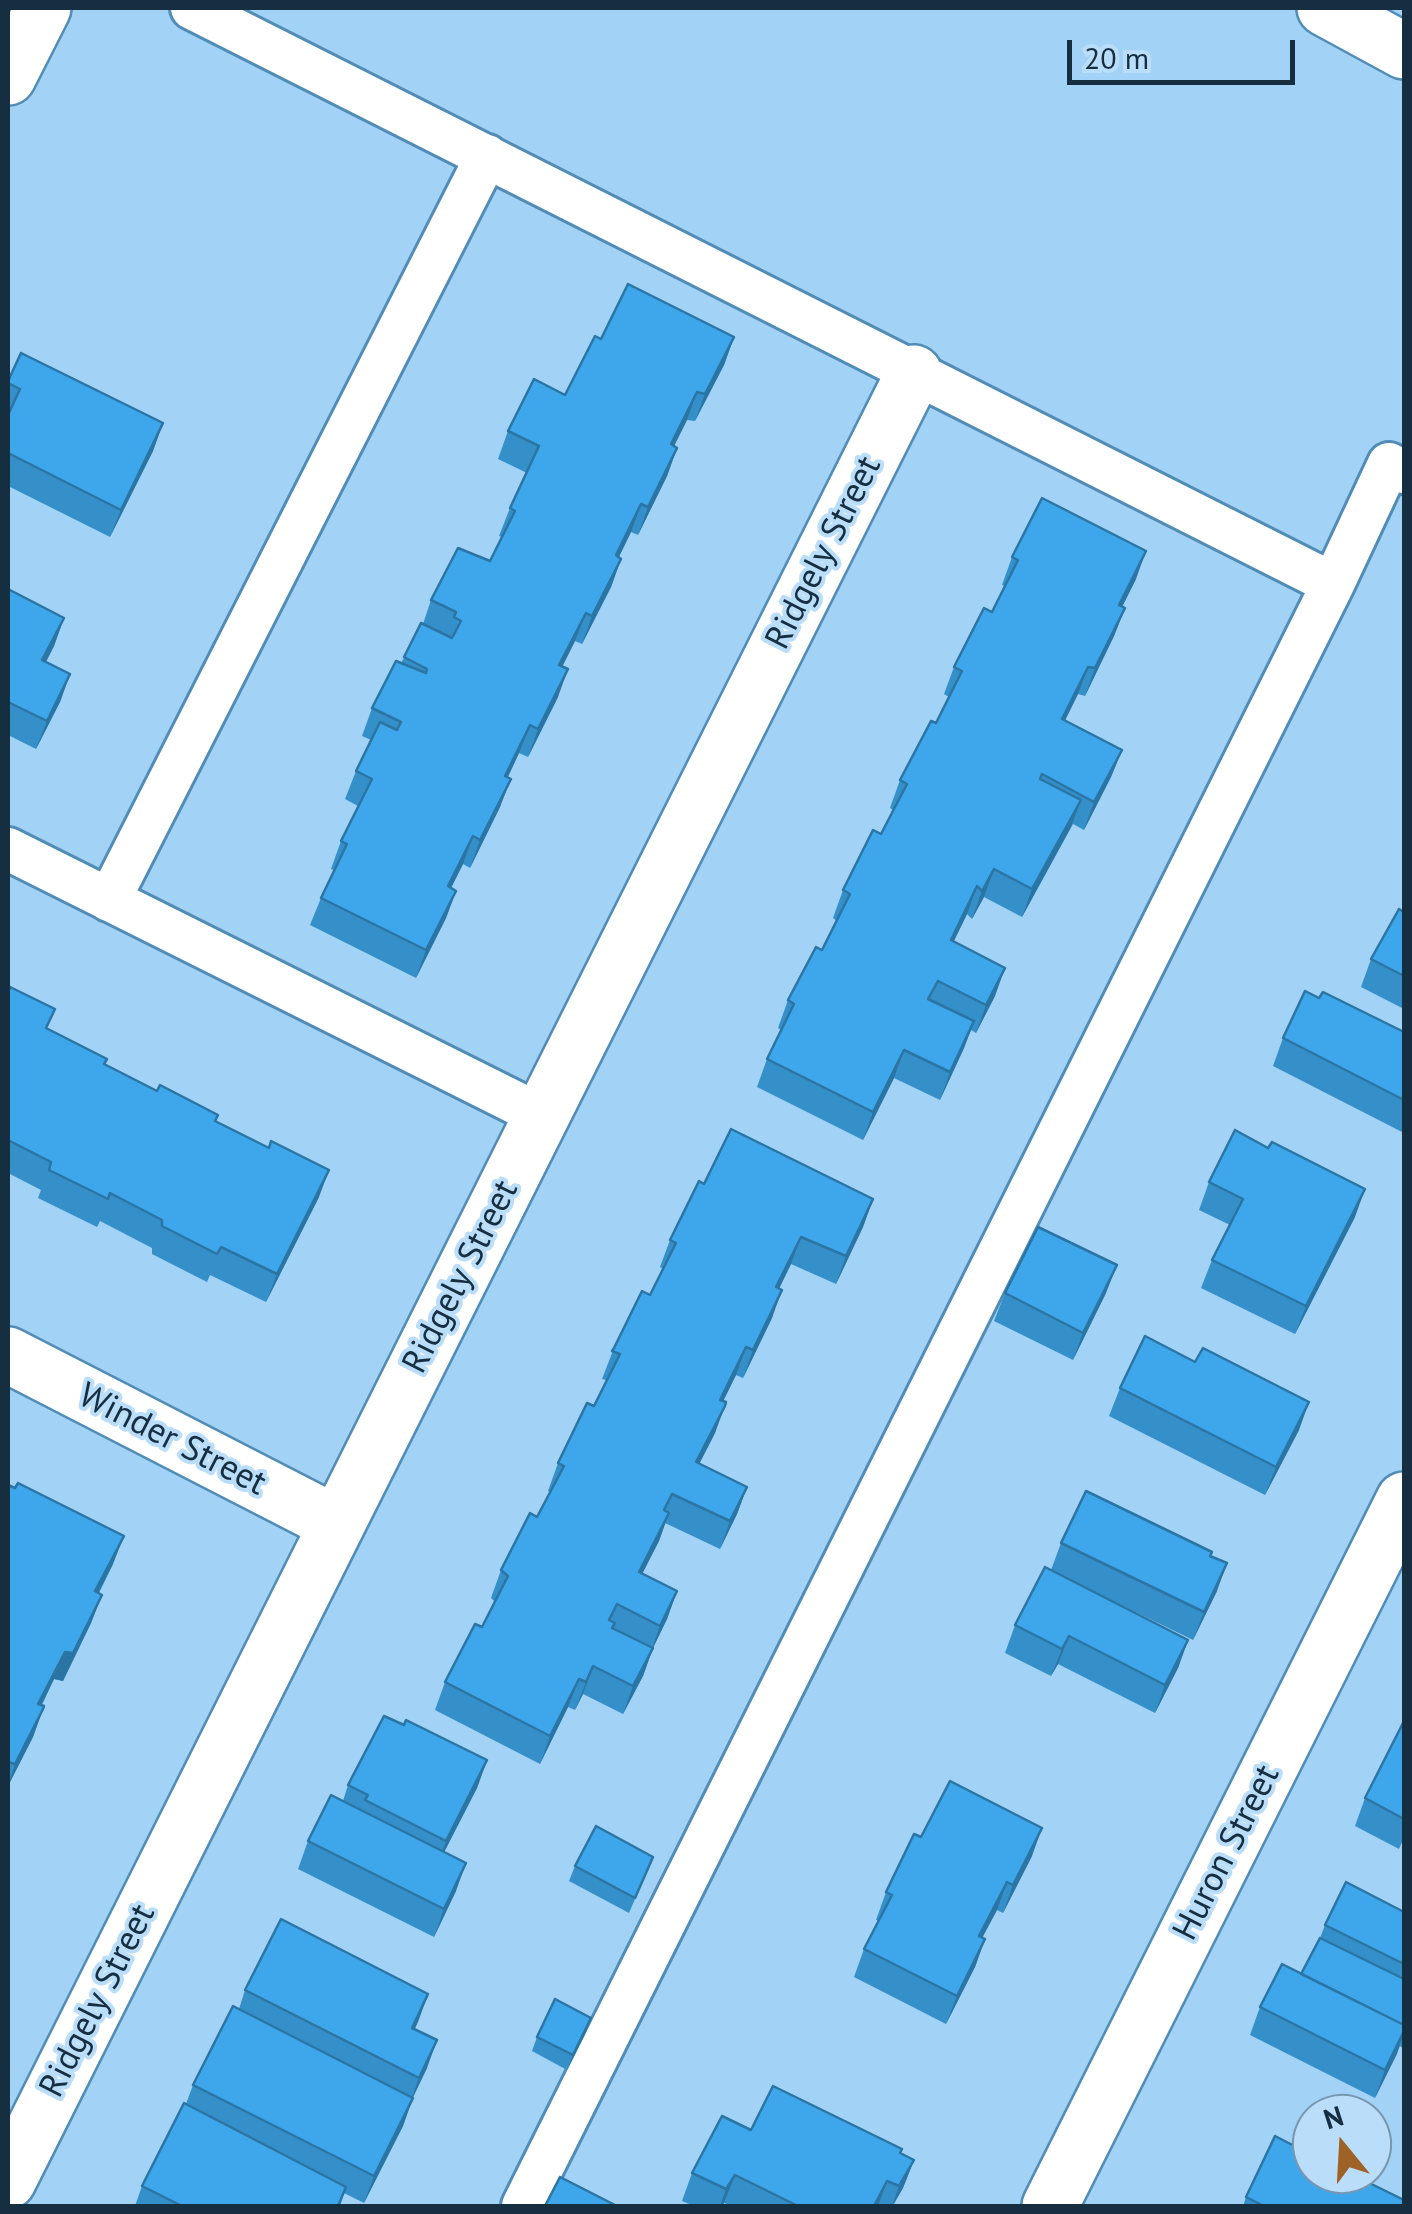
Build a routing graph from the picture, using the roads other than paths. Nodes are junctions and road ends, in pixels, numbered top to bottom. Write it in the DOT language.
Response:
graph roads {
  1 [pos="42,8"];
  2 [pos="192,8"];
  3 [pos="1325,8"];
  4 [pos="1404,51"];
  5 [pos="8,77"];
  6 [pos="486,156"];
  7 [pos="914,373"];
  8 [pos="1404,472"];
  9 [pos="1333,584"];
  10 [pos="8,849"];
  11 [pos="109,900"];
  12 [pos="542,1116"];
  13 [pos="8,1355"];
  14 [pos="1404,1500"];
  15 [pos="337,1524"];
  16 [pos="8,2181"];
  17 [pos="523,2206"];
  18 [pos="1050,2206"];
  1 -- 5 [label="street"];
  2 -- 6 [label="lane"];
  3 -- 4 [label="street"];
  6 -- 7 [label="lane"];
  6 -- 11 [label="lane"];
  7 -- 9 [label="lane"];
  7 -- 12 [label="street, Ridgely Street"];
  8 -- 9 [label="lane"];
  9 -- 17 [label="lane"];
  10 -- 11 [label="lane"];
  11 -- 12 [label="lane"];
  12 -- 15 [label="street, Ridgely Street"];
  13 -- 15 [label="street, Winder Street"];
  14 -- 18 [label="street, Huron Street"];
  15 -- 16 [label="street, Ridgely Street"];
}
